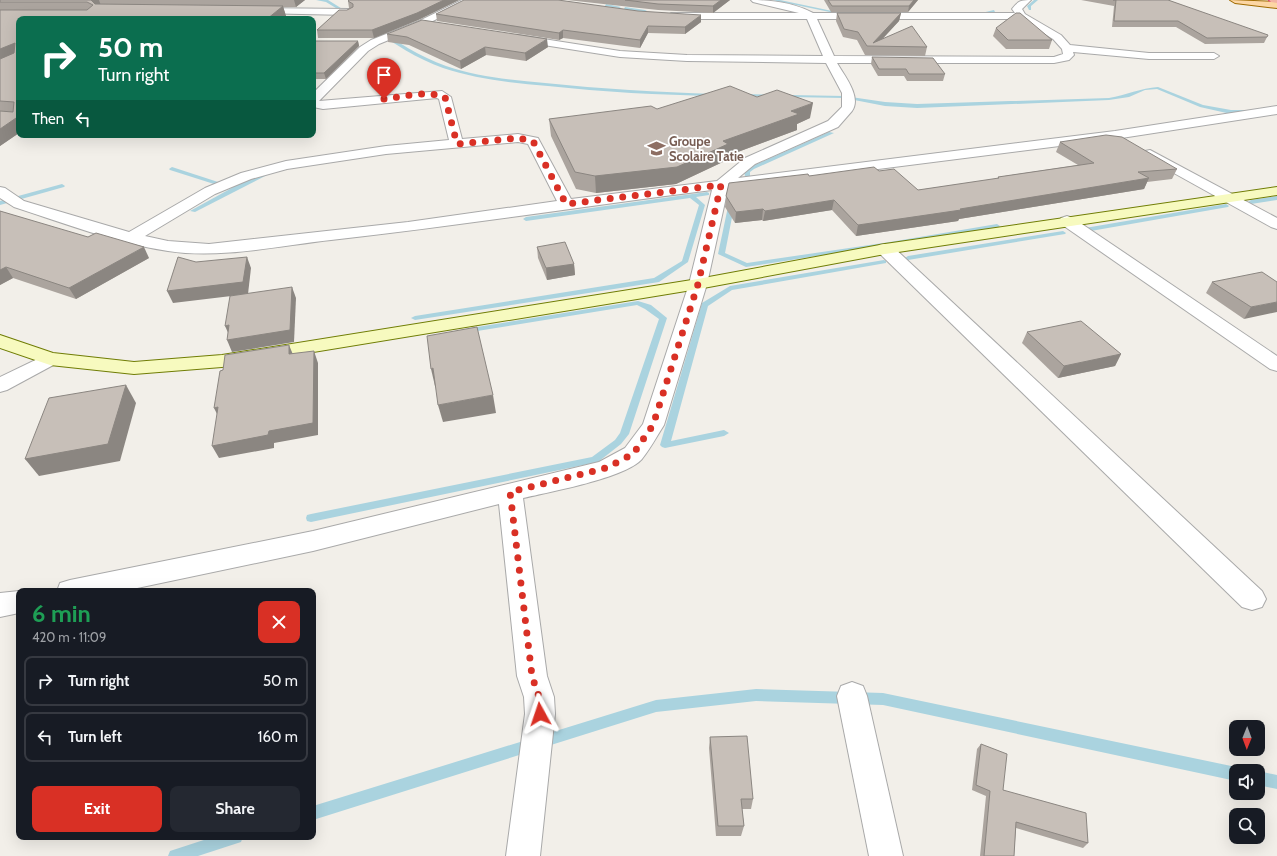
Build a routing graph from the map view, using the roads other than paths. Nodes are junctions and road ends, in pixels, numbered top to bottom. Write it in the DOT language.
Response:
graph roads {
  1 [pos="469,0"];
  2 [pos="756,0"];
  3 [pos="1026,0"];
  4 [pos="1235,0"];
  5 [pos="1274,0"];
  6 [pos="1277,0"];
  7 [pos="1277,4"];
  8 [pos="247,12"];
  9 [pos="348,12"];
  10 [pos="660,15"];
  11 [pos="811,16"];
  12 [pos="1022,16"];
  13 [pos="422,23"];
  14 [pos="444,26"];
  15 [pos="510,37"];
  16 [pos="360,42"];
  17 [pos="375,42"];
  18 [pos="1067,48"];
  19 [pos="1214,56"];
  20 [pos="829,58"];
  21 [pos="316,99"];
  22 [pos="316,103"];
  23 [pos="1277,110"];
  24 [pos="1115,135"];
  25 [pos="457,144"];
  26 [pos="721,185"];
  27 [pos="1277,191"];
  28 [pos="0,192"];
  29 [pos="1230,198"];
  30 [pos="566,204"];
  31 [pos="1067,221"];
  32 [pos="1277,224"];
  33 [pos="131,238"];
  34 [pos="885,249"];
  35 [pos="698,284"];
  36 [pos="0,341"];
  37 [pos="50,359"];
  38 [pos="1277,365"];
  39 [pos="0,386"];
  40 [pos="510,492"];
  41 [pos="85,588"];
  42 [pos="1252,600"];
  43 [pos="16,602"];
  44 [pos="0,605"];
  45 [pos="852,696"];
  46 [pos="523,856"];
  47 [pos="886,856"];
  1 -- 13 [label="street"];
  2 -- 11 [label="street"];
  3 -- 12 [label="street"];
  4 -- 7 [label="main road"];
  5 -- 6 [label="highway"];
  8 -- 9 [label="street"];
  10 -- 11 [label="street"];
  11 -- 12 [label="street"];
  11 -- 20 [label="street"];
  12 -- 18 [label="street"];
  13 -- 14 [label="street"];
  13 -- 17 [label="street"];
  15 -- 20 [label="street"];
  16 -- 17 [label="street"];
  17 -- 21 [label="street"];
  18 -- 19 [label="street"];
  18 -- 20 [label="street"];
  20 -- 26 [label="street"];
  22 -- 25 [label="street"];
  23 -- 24 [label="street"];
  24 -- 26 [label="street"];
  24 -- 29 [label="street"];
  25 -- 30 [label="street"];
  25 -- 33 [label="street"];
  26 -- 30 [label="street"];
  26 -- 35 [label="street"];
  27 -- 29 [label="main road"];
  28 -- 33 [label="street"];
  29 -- 31 [label="main road"];
  29 -- 32 [label="street"];
  30 -- 33 [label="street"];
  31 -- 34 [label="main road"];
  31 -- 38 [label="street"];
  34 -- 35 [label="main road"];
  34 -- 42 [label="street"];
  35 -- 37 [label="main road"];
  35 -- 40 [label="street"];
  36 -- 37 [label="main road"];
  37 -- 39 [label="street"];
  40 -- 41 [label="street"];
  40 -- 46 [label="street"];
  43 -- 44 [label="street"];
  45 -- 47 [label="street"];
}
